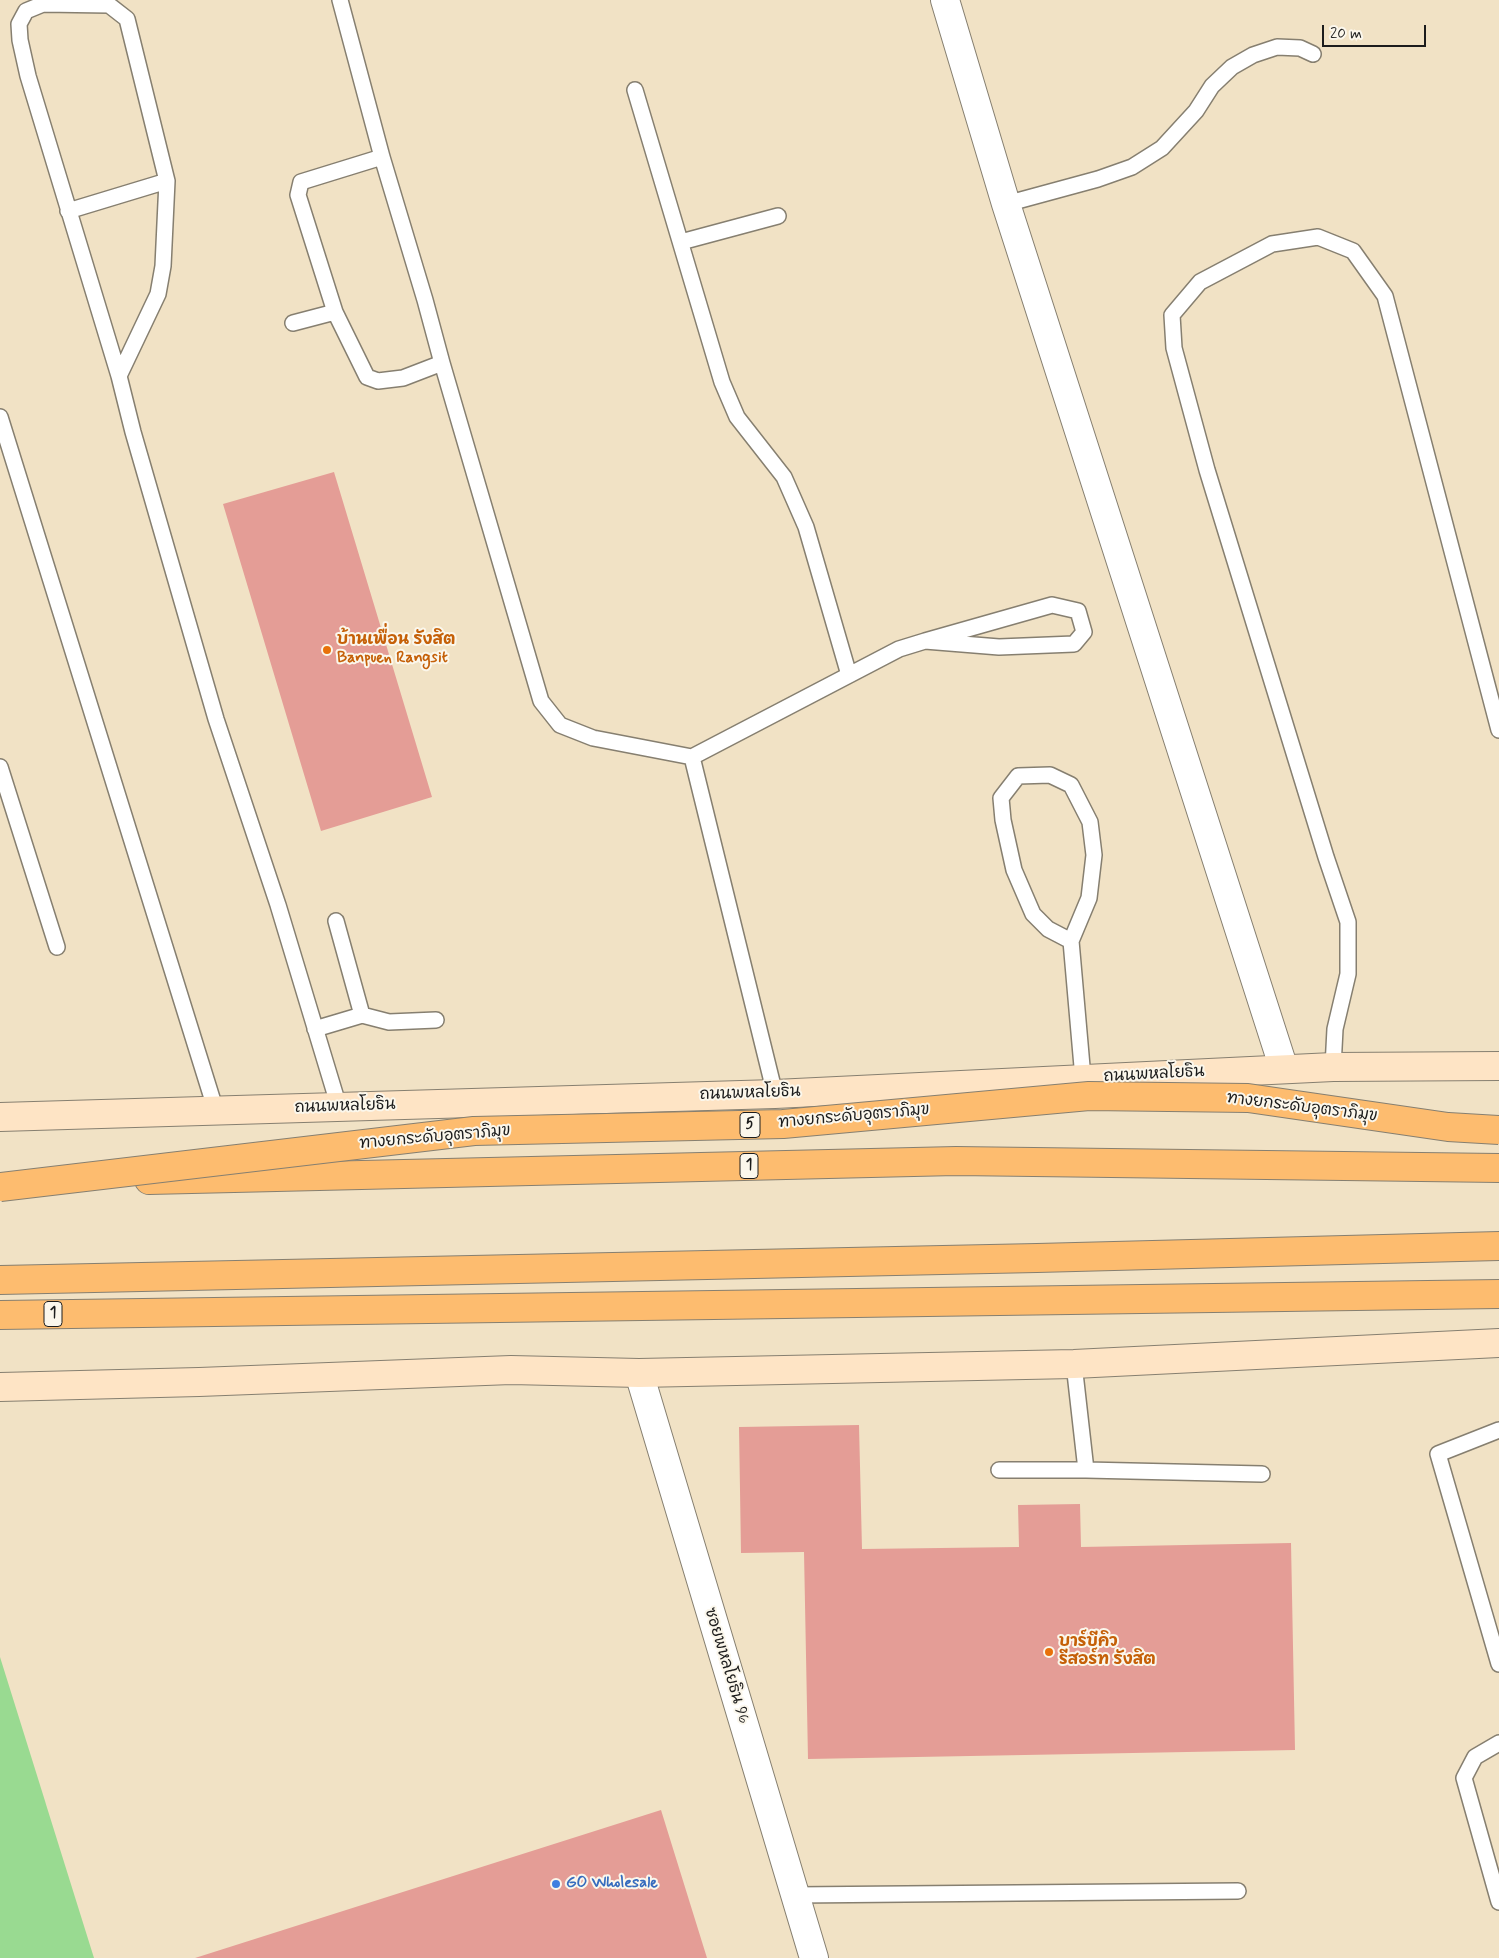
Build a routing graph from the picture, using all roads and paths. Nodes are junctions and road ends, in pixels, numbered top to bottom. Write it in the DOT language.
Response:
graph roads {
  1 [pos="340,0"];
  2 [pos="945,0"];
  3 [pos="1312,54"];
  4 [pos="635,90"];
  5 [pos="382,157"];
  6 [pos="167,181"];
  7 [pos="1006,204"];
  8 [pos="68,211"];
  9 [pos="778,216"];
  10 [pos="681,242"];
  11 [pos="335,312"];
  12 [pos="293,324"];
  13 [pos="442,363"];
  14 [pos="119,376"];
  15 [pos="0,417"];
  16 [pos="925,641"];
  17 [pos="848,675"];
  18 [pos="1499,730"];
  19 [pos="692,757"];
  20 [pos="0,767"];
  21 [pos="336,921"];
  22 [pos="1071,941"];
  23 [pos="57,947"];
  24 [pos="362,1015"];
  25 [pos="436,1020"];
  26 [pos="316,1029"];
  27 [pos="1333,1066"];
  28 [pos="1499,1066"];
  29 [pos="1284,1068"];
  30 [pos="1083,1078"];
  31 [pos="775,1094"];
  32 [pos="339,1107"];
  33 [pos="216,1110"];
  34 [pos="0,1117"];
  35 [pos="1499,1130"];
  36 [pos="1499,1168"];
  37 [pos="0,1183"];
  38 [pos="0,1188"];
  39 [pos="1499,1246"];
  40 [pos="0,1280"];
  41 [pos="1499,1294"];
  42 [pos="0,1315"];
  43 [pos="1499,1343"];
  44 [pos="1074,1364"];
  45 [pos="640,1373"];
  46 [pos="198,1382"];
  47 [pos="0,1387"];
  48 [pos="0,1400"];
  49 [pos="1499,1430"];
  50 [pos="999,1470"];
  51 [pos="1086,1470"];
  52 [pos="1262,1474"];
  53 [pos="1499,1664"];
  54 [pos="1499,1743"];
  55 [pos="1238,1891"];
  56 [pos="795,1894"];
  57 [pos="1499,1902"];
  58 [pos="814,1958"];
  1 -- 5 [label="lane"];
  2 -- 7 [label="street"];
  3 -- 7 [label="lane"];
  4 -- 10 [label="lane"];
  5 -- 11 [label="lane"];
  5 -- 13 [label="lane"];
  6 -- 8 [label="lane"];
  6 -- 8 [label="lane"];
  6 -- 14 [label="lane"];
  7 -- 29 [label="street"];
  8 -- 14 [label="lane"];
  9 -- 10 [label="lane"];
  10 -- 17 [label="lane"];
  11 -- 12 [label="lane"];
  11 -- 13 [label="lane"];
  13 -- 19 [label="lane"];
  14 -- 26 [label="lane"];
  15 -- 33 [label="lane"];
  16 -- 16 [label="lane"];
  16 -- 17 [label="lane"];
  17 -- 19 [label="lane"];
  18 -- 27 [label="lane"];
  19 -- 31 [label="lane"];
  20 -- 23 [label="lane"];
  21 -- 24 [label="lane"];
  22 -- 22 [label="lane"];
  22 -- 30 [label="lane"];
  24 -- 25 [label="lane"];
  24 -- 26 [label="lane"];
  26 -- 32 [label="lane"];
  27 -- 28 [label="main road, ถนนพหลโยธิน"];
  27 -- 29 [label="main road, ถนนพหลโยธิน"];
  29 -- 30 [label="main road, ถนนพหลโยธิน"];
  30 -- 31 [label="main road, ถนนพหลโยธิน"];
  31 -- 32 [label="main road, ถนนพหลโยธิน"];
  32 -- 33 [label="main road, ถนนพหลโยธิน"];
  33 -- 34 [label="main road, ถนนพหลโยธิน"];
  35 -- 38 [label="highway, ทางยกระดับอุตราภิมุข / 5, bridge"];
  36 -- 37 [label="highway, 1"];
  39 -- 40 [label="highway"];
  41 -- 42 [label="highway, 1"];
  43 -- 44 [label="main road"];
  44 -- 45 [label="main road"];
  44 -- 51 [label="lane"];
  45 -- 46 [label="main road"];
  45 -- 56 [label="street, ซอยพหลโยธิน 96"];
  46 -- 47 [label="main road"];
  46 -- 48 [label="main road"];
  49 -- 53 [label="lane"];
  50 -- 51 [label="lane"];
  51 -- 52 [label="lane"];
  54 -- 57 [label="lane"];
  55 -- 56 [label="lane"];
  56 -- 58 [label="street, ซอยพหลโยธิน 96"];
}
